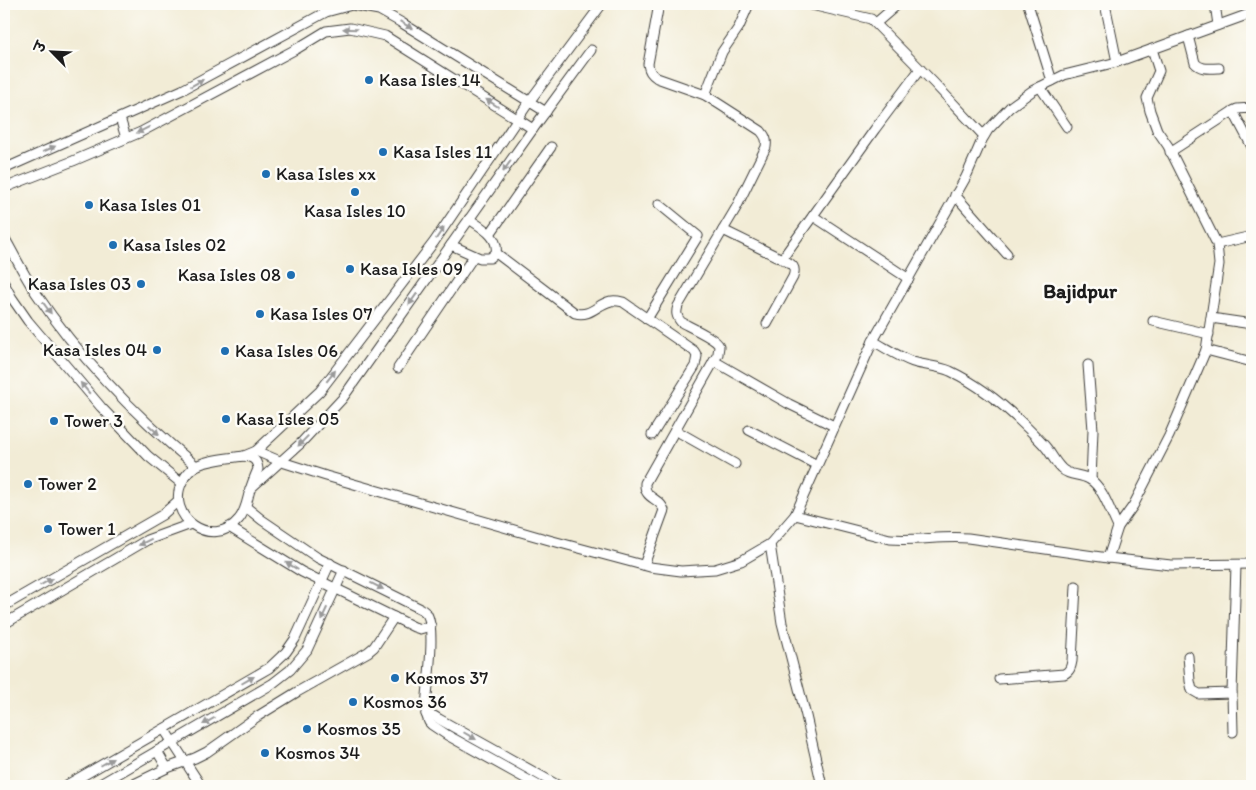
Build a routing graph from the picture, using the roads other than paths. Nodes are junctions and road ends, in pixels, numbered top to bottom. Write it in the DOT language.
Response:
graph roads {
  1 [pos="602,4"];
  2 [pos="659,4"];
  3 [pos="749,4"];
  4 [pos="807,4"];
  5 [pos="898,4"];
  6 [pos="1028,4"];
  7 [pos="1105,4"];
  8 [pos="1214,4"];
  9 [pos="1252,13"];
  10 [pos="876,23"];
  11 [pos="1218,25"];
  12 [pos="1188,36"];
  13 [pos="1152,49"];
  14 [pos="591,50"];
  15 [pos="1117,62"];
  16 [pos="1219,68"];
  17 [pos="920,69"];
  18 [pos="1052,81"];
  19 [pos="1040,87"];
  20 [pos="705,95"];
  21 [pos="529,102"];
  22 [pos="1252,108"];
  23 [pos="1233,111"];
  24 [pos="546,112"];
  25 [pos="120,118"];
  26 [pos="517,120"];
  27 [pos="1067,127"];
  28 [pos="533,129"];
  29 [pos="984,136"];
  30 [pos="126,138"];
  31 [pos="551,147"];
  32 [pos="1252,147"];
  33 [pos="1170,152"];
  34 [pos="4,168"];
  35 [pos="4,188"];
  36 [pos="955,196"];
  37 [pos="660,204"];
  38 [pos="813,216"];
  39 [pos="469,220"];
  40 [pos="723,230"];
  41 [pos="490,234"];
  42 [pos="1252,236"];
  43 [pos="4,237"];
  44 [pos="1217,244"];
  45 [pos="451,245"];
  46 [pos="496,253"];
  47 [pos="1007,254"];
  48 [pos="474,256"];
  49 [pos="782,259"];
  50 [pos="908,279"];
  51 [pos="4,283"];
  52 [pos="1211,318"];
  53 [pos="647,319"];
  54 [pos="1153,321"];
  55 [pos="767,324"];
  56 [pos="1252,324"];
  57 [pos="1209,334"];
  58 [pos="873,341"];
  59 [pos="1206,350"];
  60 [pos="714,362"];
  61 [pos="1252,362"];
  62 [pos="1088,365"];
  63 [pos="398,368"];
  64 [pos="834,426"];
  65 [pos="675,430"];
  66 [pos="749,430"];
  67 [pos="652,435"];
  68 [pos="256,450"];
  69 [pos="244,456"];
  70 [pos="282,462"];
  71 [pos="735,464"];
  72 [pos="817,465"];
  73 [pos="196,466"];
  74 [pos="1091,480"];
  75 [pos="181,483"];
  76 [pos="250,489"];
  77 [pos="178,501"];
  78 [pos="246,506"];
  79 [pos="795,515"];
  80 [pos="191,524"];
  81 [pos="229,527"];
  82 [pos="1118,527"];
  83 [pos="770,544"];
  84 [pos="1108,558"];
  85 [pos="330,563"];
  86 [pos="1236,564"];
  87 [pos="1252,564"];
  88 [pos="644,565"];
  89 [pos="344,570"];
  90 [pos="322,582"];
  91 [pos="1076,586"];
  92 [pos="336,589"];
  93 [pos="4,606"];
  94 [pos="394,617"];
  95 [pos="4,624"];
  96 [pos="430,626"];
  97 [pos="1188,656"];
  98 [pos="999,679"];
  99 [pos="1232,693"];
  100 [pos="426,714"];
  101 [pos="164,728"];
  102 [pos="1233,732"];
  103 [pos="172,742"];
  104 [pos="157,751"];
  105 [pos="185,762"];
  106 [pos="167,768"];
  107 [pos="65,786"];
  108 [pos="97,786"];
  109 [pos="130,786"];
  110 [pos="201,786"];
  111 [pos="539,786"];
  112 [pos="559,786"];
  113 [pos="822,786"];
  1 -- 21 [label="street"];
  2 -- 20 [label="street"];
  3 -- 20 [label="street"];
  4 -- 10 [label="street"];
  5 -- 10 [label="street"];
  6 -- 18 [label="street"];
  7 -- 15 [label="street"];
  8 -- 11 [label="street"];
  9 -- 11 [label="street"];
  10 -- 17 [label="street"];
  11 -- 12 [label="street"];
  12 -- 13 [label="street"];
  12 -- 16 [label="street"];
  13 -- 15 [label="street"];
  13 -- 33 [label="street"];
  14 -- 24 [label="street"];
  15 -- 18 [label="street"];
  17 -- 29 [label="street"];
  17 -- 38 [label="street"];
  18 -- 19 [label="street"];
  19 -- 27 [label="street"];
  19 -- 29 [label="street"];
  20 -- 40 [label="street"];
  21 -- 24 [label="street"];
  25 -- 21 [label="street, one-way"];
  21 -- 26 [label="street"];
  22 -- 23 [label="street"];
  23 -- 32 [label="street"];
  23 -- 33 [label="street"];
  24 -- 28 [label="street"];
  25 -- 30 [label="street"];
  34 -- 25 [label="street, one-way"];
  26 -- 28 [label="street"];
  26 -- 30 [label="street, one-way"];
  68 -- 26 [label="street, one-way"];
  28 -- 39 [label="street, one-way"];
  29 -- 36 [label="street"];
  30 -- 35 [label="street"];
  31 -- 41 [label="street"];
  33 -- 44 [label="street"];
  36 -- 47 [label="street"];
  36 -- 50 [label="street"];
  37 -- 53 [label="street"];
  38 -- 49 [label="street"];
  38 -- 50 [label="street"];
  39 -- 41 [label="street"];
  39 -- 45 [label="street"];
  40 -- 49 [label="street"];
  40 -- 60 [label="street"];
  41 -- 46 [label="street"];
  42 -- 44 [label="street"];
  43 -- 73 [label="street, one-way"];
  44 -- 52 [label="street"];
  45 -- 48 [label="street"];
  45 -- 70 [label="street, one-way"];
  46 -- 48 [label="street"];
  46 -- 53 [label="street"];
  48 -- 63 [label="street"];
  49 -- 55 [label="street"];
  50 -- 58 [label="street"];
  75 -- 51 [label="street, one-way"];
  52 -- 56 [label="street"];
  52 -- 57 [label="street"];
  53 -- 67 [label="street"];
  54 -- 57 [label="street"];
  57 -- 59 [label="street"];
  58 -- 64 [label="street"];
  58 -- 74 [label="street"];
  59 -- 61 [label="street"];
  59 -- 82 [label="street"];
  60 -- 64 [label="street"];
  60 -- 65 [label="street"];
  62 -- 74 [label="street"];
  64 -- 72 [label="street"];
  65 -- 71 [label="street"];
  65 -- 88 [label="street"];
  66 -- 72 [label="street"];
  68 -- 69 [label="street"];
  68 -- 70 [label="street"];
  69 -- 73 [label="street"];
  69 -- 76 [label="street"];
  70 -- 76 [label="street"];
  70 -- 88 [label="street"];
  72 -- 79 [label="street"];
  73 -- 75 [label="street"];
  74 -- 82 [label="street"];
  75 -- 77 [label="street"];
  76 -- 78 [label="street"];
  77 -- 80 [label="street"];
  93 -- 77 [label="street, one-way"];
  78 -- 81 [label="street"];
  78 -- 85 [label="street"];
  79 -- 83 [label="street"];
  79 -- 84 [label="street"];
  80 -- 81 [label="street"];
  80 -- 95 [label="street, one-way"];
  90 -- 81 [label="street, one-way"];
  82 -- 84 [label="street"];
  83 -- 88 [label="street"];
  83 -- 113 [label="street"];
  84 -- 86 [label="street"];
  85 -- 89 [label="street"];
  85 -- 90 [label="street"];
  86 -- 87 [label="street"];
  86 -- 99 [label="street"];
  89 -- 92 [label="street"];
  89 -- 96 [label="street, one-way"];
  90 -- 92 [label="street"];
  101 -- 90 [label="street, one-way"];
  91 -- 98 [label="street"];
  92 -- 94 [label="street"];
  92 -- 103 [label="street, one-way"];
  94 -- 96 [label="street"];
  94 -- 105 [label="street"];
  96 -- 100 [label="street"];
  97 -- 99 [label="street"];
  99 -- 102 [label="street"];
  100 -- 111 [label="street"];
  100 -- 112 [label="street, one-way"];
  101 -- 103 [label="street"];
  107 -- 101 [label="street, one-way"];
  103 -- 104 [label="street"];
  103 -- 105 [label="street"];
  104 -- 106 [label="street"];
  104 -- 108 [label="street"];
  105 -- 106 [label="street"];
  105 -- 110 [label="street"];
  106 -- 109 [label="street"];
}
